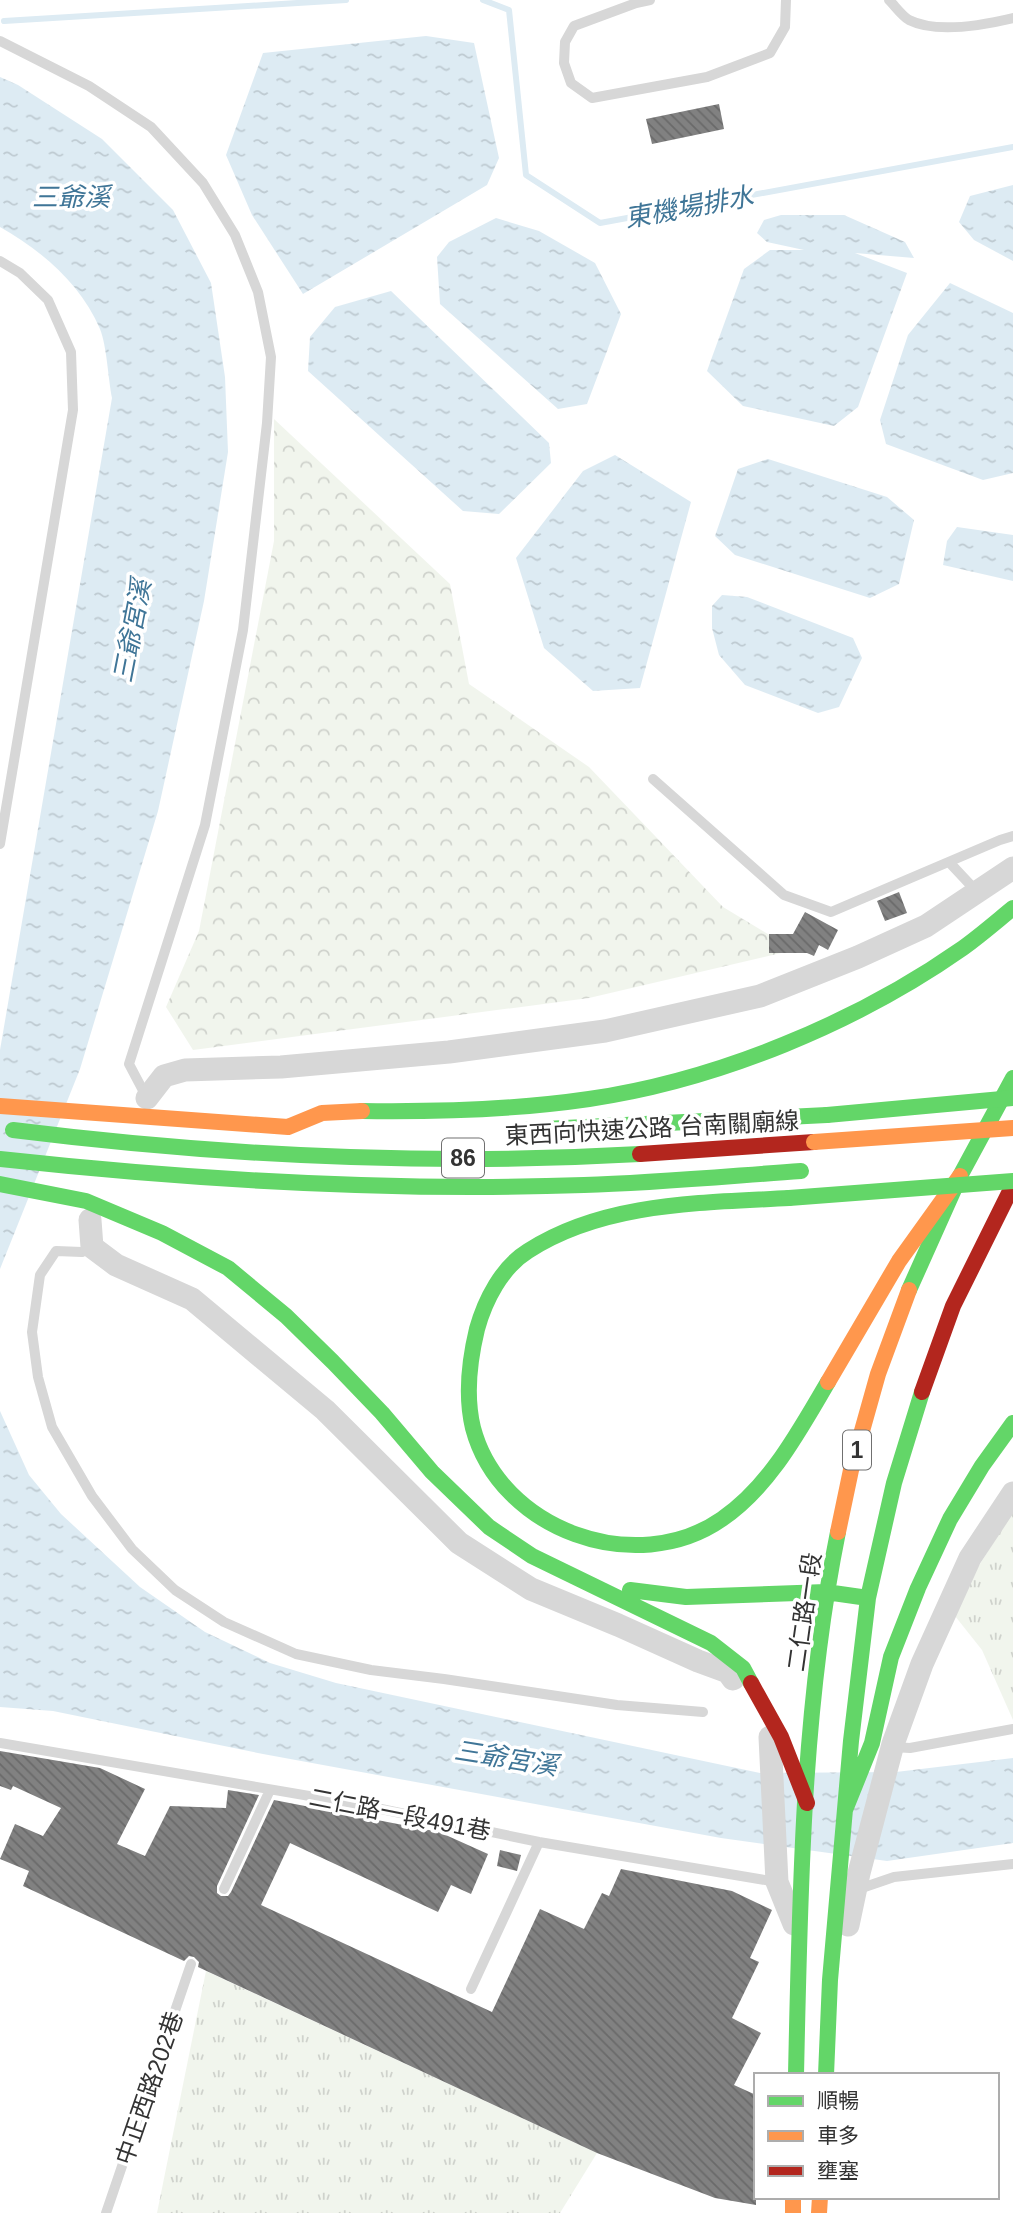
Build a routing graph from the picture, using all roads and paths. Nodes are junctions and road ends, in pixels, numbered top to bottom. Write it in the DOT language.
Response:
graph roads {
  1 [pos="650,0"];
  2 [pos="786,0"];
  3 [pos="890,0"];
  4 [pos="635,1"];
  5 [pos="1013,18"];
  6 [pos="0,41"];
  7 [pos="0,261"];
  8 [pos="653,779"];
  9 [pos="1013,836"];
  10 [pos="0,844"];
  11 [pos="949,862"];
  12 [pos="1013,868"];
  13 [pos="978,893"];
  14 [pos="1013,908"];
  15 [pos="1013,1078"];
  16 [pos="148,1098"];
  17 [pos="1013,1098"];
  18 [pos="0,1106"];
  19 [pos="288,1127"];
  20 [pos="1013,1128"];
  21 [pos="0,1129"];
  22 [pos="328,1129"];
  23 [pos="509,1130"];
  24 [pos="989,1158"];
  25 [pos="0,1159"];
  26 [pos="957,1168"];
  27 [pos="807,1171"];
  28 [pos="1013,1183"];
  29 [pos="0,1184"];
  30 [pos="88,1211"];
  31 [pos="92,1247"];
  32 [pos="1013,1423"];
  33 [pos="1013,1493"];
  34 [pos="584,1580"];
  35 [pos="826,1592"];
  36 [pos="868,1598"];
  37 [pos="703,1712"];
  38 [pos="1013,1728"];
  39 [pos="776,1736"];
  40 [pos="0,1743"];
  41 [pos="892,1745"];
  42 [pos="270,1790"];
  43 [pos="807,1803"];
  44 [pos="845,1810"];
  45 [pos="539,1842"];
  46 [pos="1013,1864"];
  47 [pos="777,1875"];
  48 [pos="801,1877"];
  49 [pos="852,1878"];
  50 [pos="224,1889"];
  51 [pos="799,1936"];
  52 [pos="834,1947"];
  53 [pos="191,1964"];
  54 [pos="471,1989"];
  55 [pos="796,2073"];
  56 [pos="826,2073"];
  57 [pos="106,2213"];
  1 -- 4 [label="lane"];
  2 -- 4 [label="lane"];
  3 -- 5 [label="lane"];
  6 -- 16 [label="lane"];
  7 -- 10 [label="lane"];
  8 -- 11 [label="lane"];
  9 -- 11 [label="lane"];
  11 -- 13 [label="lane"];
  12 -- 13 [label="street"];
  13 -- 16 [label="street"];
  14 -- 19 [label="main road"];
  15 -- 26 [label="main road, 1"];
  17 -- 23 [label="main road, bridge"];
  18 -- 19 [label="main road"];
  19 -- 22 [label="main road"];
  20 -- 21 [label="main road, 東西向快速公路 台南關廟線 / 86, bridge"];
  24 -- 26 [label="main road"];
  25 -- 27 [label="main road, 東西向快速公路 台南關廟線 / 86"];
  26 -- 28 [label="main road, bridge"];
  26 -- 35 [label="main road, 二仁路一段 / 1"];
  28 -- 36 [label="main road, 1"];
  29 -- 30 [label="main road"];
  30 -- 31 [label="street"];
  30 -- 34 [label="main road"];
  31 -- 37 [label="lane"];
  31 -- 39 [label="street"];
  32 -- 41 [label="main road"];
  33 -- 41 [label="street"];
  34 -- 35 [label="main road"];
  34 -- 39 [label="main road"];
  35 -- 36 [label="main road"];
  35 -- 43 [label="main road, 二仁路一段 / 1"];
  36 -- 44 [label="main road, 1"];
  38 -- 41 [label="lane"];
  39 -- 43 [label="main road"];
  39 -- 47 [label="street"];
  40 -- 42 [label="lane, 二仁路一段491巷"];
  41 -- 44 [label="main road"];
  41 -- 49 [label="street"];
  42 -- 45 [label="lane, 二仁路一段491巷"];
  42 -- 50 [label="lane"];
  43 -- 48 [label="main road, 二仁路一段 / 1"];
  44 -- 49 [label="main road, 1"];
  45 -- 47 [label="lane, 二仁路一段491巷"];
  45 -- 54 [label="lane"];
  46 -- 49 [label="lane"];
  47 -- 48 [label="lane, 二仁路一段491巷"];
  47 -- 51 [label="street"];
  48 -- 51 [label="main road, 二仁路一段 / 1"];
  49 -- 52 [label="street"];
  51 -- 55 [label="main road, 二仁路一段 / 1"];
  52 -- 56 [label="main road"];
  53 -- 57 [label="lane, 中正西路202巷"];
}
